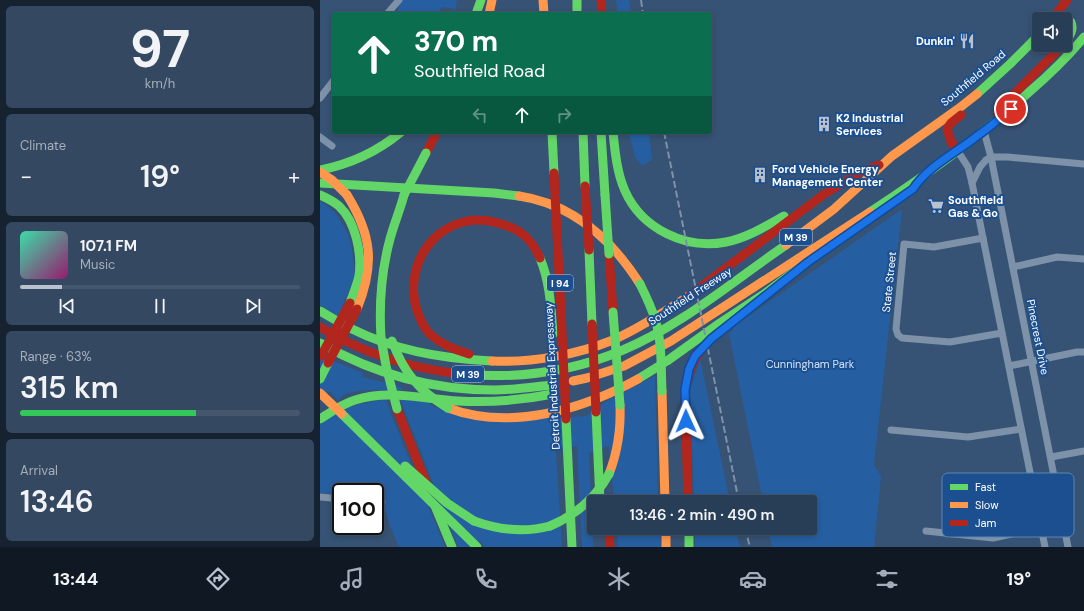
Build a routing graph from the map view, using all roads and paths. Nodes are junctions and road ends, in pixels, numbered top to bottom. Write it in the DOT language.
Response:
graph roads {
  1 [pos="399,0"];
  2 [pos="481,0"];
  3 [pos="492,0"];
  4 [pos="543,0"];
  5 [pos="577,0"];
  6 [pos="592,0"];
  7 [pos="600,0"];
  8 [pos="1067,0"];
  9 [pos="389,12"];
  10 [pos="477,12"];
  11 [pos="489,12"];
  12 [pos="544,12"];
  13 [pos="577,12"];
  14 [pos="593,12"];
  15 [pos="602,12"];
  16 [pos="1058,12"];
  17 [pos="1083,40"];
  18 [pos="1031,43"];
  19 [pos="1056,52"];
  20 [pos="332,83"];
  21 [pos="320,98"];
  22 [pos="993,124"];
  23 [pos="984,131"];
  24 [pos="398,134"];
  25 [pos="436,134"];
  26 [pos="552,134"];
  27 [pos="583,134"];
  28 [pos="601,134"];
  29 [pos="613,134"];
  30 [pos="919,136"];
  31 [pos="320,137"];
  32 [pos="332,146"];
  33 [pos="957,150"];
  34 [pos="991,157"];
  35 [pos="882,163"];
  36 [pos="1084,164"];
  37 [pos="320,171"];
  38 [pos="920,179"];
  39 [pos="320,183"];
  40 [pos="972,183"];
  41 [pos="320,195"];
  42 [pos="809,204"];
  43 [pos="397,215"];
  44 [pos="983,238"];
  45 [pos="1084,259"];
  46 [pos="1013,267"];
  47 [pos="769,291"];
  48 [pos="353,306"];
  49 [pos="320,310"];
  50 [pos="320,327"];
  51 [pos="1002,333"];
  52 [pos="558,334"];
  53 [pos="622,335"];
  54 [pos="320,343"];
  55 [pos="1084,352"];
  56 [pos="323,359"];
  57 [pos="1032,361"];
  58 [pos="1009,366"];
  59 [pos="320,379"];
  60 [pos="574,385"];
  61 [pos="320,393"];
  62 [pos="320,419"];
  63 [pos="354,426"];
  64 [pos="1021,429"];
  65 [pos="891,430"];
  66 [pos="1084,451"];
  67 [pos="1051,457"];
  68 [pos="1030,473"];
  69 [pos="1054,473"];
  70 [pos="600,495"];
  71 [pos="665,495"];
  72 [pos="688,495"];
  73 [pos="320,497"];
  74 [pos="332,498"];
  75 [pos="926,531"];
  76 [pos="942,533"];
  77 [pos="602,535"];
  78 [pos="609,535"];
  79 [pos="666,535"];
  80 [pos="689,535"];
  81 [pos="983,537"];
  82 [pos="998,537"];
  83 [pos="1043,537"];
  84 [pos="1066,537"];
  85 [pos="452,547"];
  86 [pos="477,547"];
  87 [pos="572,547"];
  88 [pos="602,547"];
  89 [pos="610,547"];
  90 [pos="666,547"];
  91 [pos="689,547"];
  92 [pos="1045,547"];
  93 [pos="1068,547"];
  1 -- 9 [label="street"];
  2 -- 10 [label="main road"];
  3 -- 11 [label="main road"];
  4 -- 12 [label="main road"];
  5 -- 13 [label="main road"];
  6 -- 14 [label="main road"];
  7 -- 15 [label="main road"];
  8 -- 16 [label="main road"];
  17 -- 22 [label="main road, M 39"];
  18 -- 30 [label="main road, Southfield Road / M 39"];
  18 -- 33 [label="main road"];
  19 -- 22 [label="main road"];
  20 -- 21 [label="street"];
  22 -- 23 [label="main road, M 39"];
  23 -- 33 [label="main road, M 39"];
  23 -- 34 [label="street, Pinecrest Drive"];
  24 -- 37 [label="main road"];
  25 -- 43 [label="main road, bridge"];
  26 -- 52 [label="main road, Detroit Industrial Expressway / I 94, bridge"];
  27 -- 70 [label="main road, bridge"];
  28 -- 63 [label="main road, bridge"];
  29 -- 42 [label="main road"];
  30 -- 35 [label="main road, Southfield Freeway / M 39"];
  31 -- 32 [label="street"];
  33 -- 38 [label="main road, M 39"];
  33 -- 40 [label="street"];
  34 -- 36 [label="street"];
  34 -- 40 [label="street"];
  34 -- 46 [label="street, Pinecrest Drive"];
  35 -- 42 [label="main road"];
  35 -- 50 [label="main road, Southfield Freeway / M 39"];
  37 -- 48 [label="main road, bridge"];
  38 -- 47 [label="main road"];
  38 -- 60 [label="main road, M 39"];
  39 -- 71 [label="main road, bridge"];
  40 -- 44 [label="street"];
  41 -- 48 [label="main road"];
  42 -- 53 [label="main road"];
  43 -- 47 [label="main road, bridge"];
  43 -- 85 [label="main road, bridge"];
  44 -- 51 [label="street"];
  44 -- 51 [label="street, State Street"];
  45 -- 46 [label="street"];
  46 -- 57 [label="street, Pinecrest Drive"];
  47 -- 72 [label="main road"];
  48 -- 56 [label="main road, bridge"];
  49 -- 53 [label="main road"];
  51 -- 58 [label="street"];
  52 -- 53 [label="main road"];
  52 -- 87 [label="main road, Detroit Industrial Expressway / I 94, bridge"];
  54 -- 62 [label="main road, M 39"];
  55 -- 57 [label="street"];
  56 -- 59 [label="main road"];
  57 -- 58 [label="street"];
  57 -- 67 [label="street, Pinecrest Drive"];
  58 -- 64 [label="street"];
  61 -- 63 [label="main road, bridge"];
  63 -- 86 [label="main road, bridge"];
  64 -- 65 [label="street"];
  64 -- 68 [label="street"];
  66 -- 67 [label="street"];
  67 -- 69 [label="street, Pinecrest Drive"];
  73 -- 74 [label="street"];
  75 -- 76 [label="street"];
  77 -- 88 [label="main road"];
  78 -- 89 [label="main road"];
  79 -- 90 [label="main road"];
  80 -- 91 [label="main road"];
  81 -- 82 [label="street"];
  83 -- 92 [label="street"];
  84 -- 93 [label="street, Pinecrest Drive"];
}
